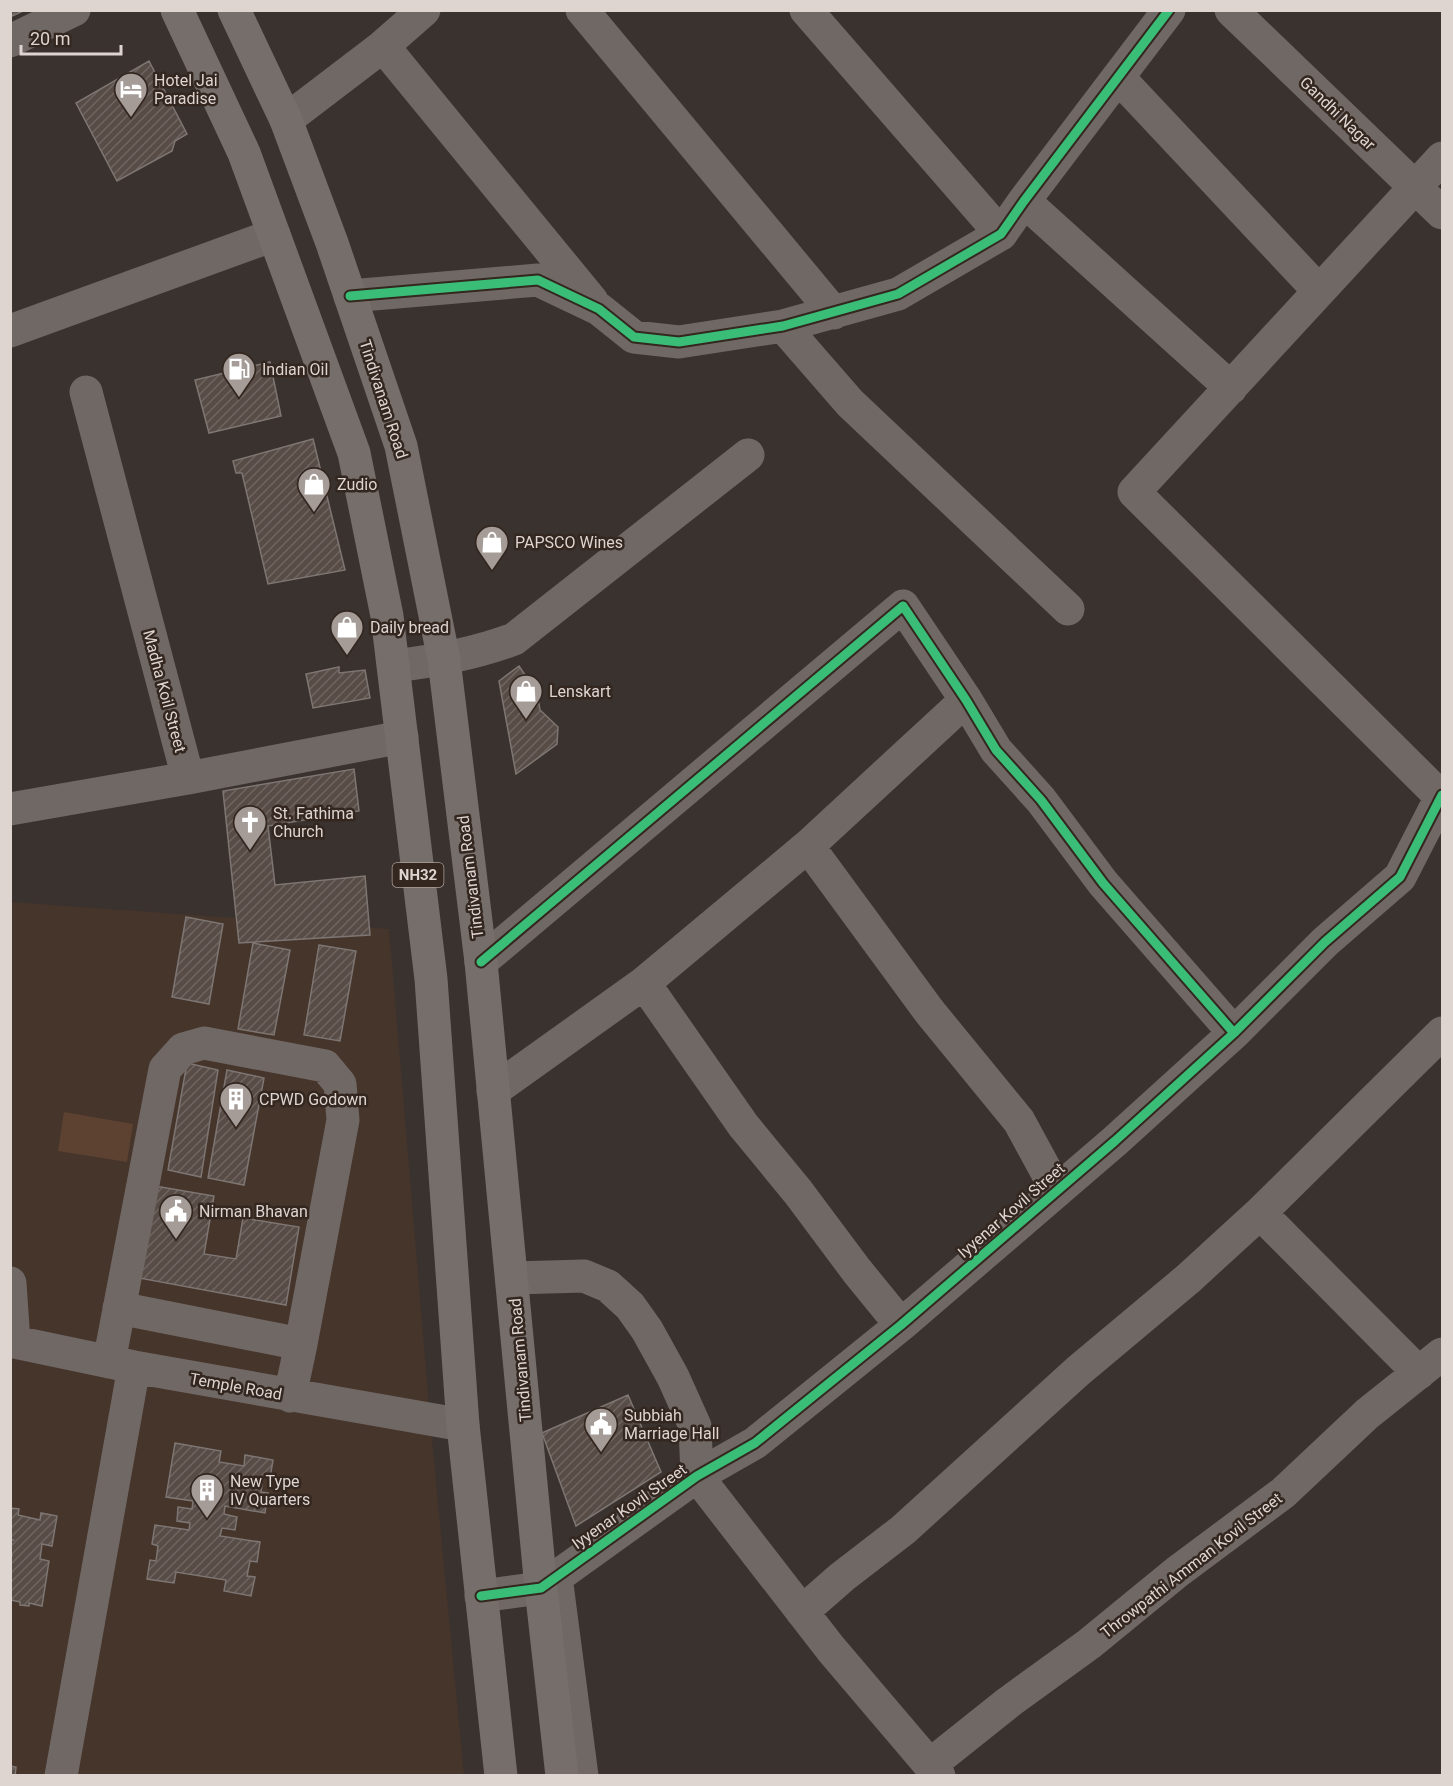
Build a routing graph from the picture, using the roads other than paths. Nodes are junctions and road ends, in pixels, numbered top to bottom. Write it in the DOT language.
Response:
graph roads {
  1 [pos="74,10"];
  2 [pos="177,10"];
  3 [pos="234,10"];
  4 [pos="424,10"];
  5 [pos="582,10"];
  6 [pos="806,10"];
  7 [pos="1169,10"];
  8 [pos="1231,10"];
  9 [pos="10,41"];
  10 [pos="383,46"];
  11 [pos="1118,77"];
  12 [pos="286,120"];
  13 [pos="1443,158"];
  14 [pos="1415,187"];
  15 [pos="1024,201"];
  16 [pos="1443,213"];
  17 [pos="1001,234"];
  18 [pos="274,235"];
  19 [pos="1319,291"];
  20 [pos="350,296"];
  21 [pos="599,309"];
  22 [pos="834,313"];
  23 [pos="783,326"];
  24 [pos="10,331"];
  25 [pos="1231,388"];
  26 [pos="86,392"];
  27 [pos="748,455"];
  28 [pos="1068,609"];
  29 [pos="444,660"];
  30 [pos="394,666"];
  31 [pos="966,700"];
  32 [pos="402,737"];
  33 [pos="188,778"];
  34 [pos="1442,797"];
  35 [pos="10,809"];
  36 [pos="808,846"];
  37 [pos="481,962"];
  38 [pos="644,983"];
  39 [pos="1234,1033"];
  40 [pos="1443,1033"];
  41 [pos="493,1090"];
  42 [pos="1057,1191"];
  43 [pos="1260,1213"];
  44 [pos="513,1278"];
  45 [pos="10,1283"];
  46 [pos="118,1308"];
  47 [pos="901,1325"];
  48 [pos="12,1341"];
  49 [pos="301,1344"];
  50 [pos="1431,1363"];
  51 [pos="121,1365"];
  52 [pos="290,1396"];
  53 [pos="463,1425"];
  54 [pos="697,1476"];
  55 [pos="549,1582"];
  56 [pos="482,1596"];
  57 [pos="802,1612"];
  58 [pos="934,1770"];
  59 [pos="61,1776"];
  60 [pos="501,1776"];
  61 [pos="562,1776"];
  62 [pos="582,1776"];
  1 -- 9 [label="street"];
  2 -- 18 [label="highway, NH32"];
  3 -- 12 [label="highway, Tindivanam Road"];
  4 -- 10 [label="street"];
  5 -- 22 [label="street"];
  6 -- 17 [label="street"];
  7 -- 11 [label="street"];
  8 -- 14 [label="street, Gandhi Nagar"];
  10 -- 12 [label="street"];
  10 -- 21 [label="street"];
  11 -- 15 [label="street"];
  11 -- 19 [label="street"];
  12 -- 20 [label="highway, Tindivanam Road"];
  13 -- 14 [label="street"];
  14 -- 16 [label="street, Gandhi Nagar"];
  14 -- 19 [label="street"];
  15 -- 17 [label="street"];
  15 -- 25 [label="street"];
  17 -- 22 [label="street"];
  18 -- 24 [label="street"];
  18 -- 30 [label="highway, NH32"];
  19 -- 25 [label="street"];
  20 -- 21 [label="street"];
  20 -- 29 [label="highway, Tindivanam Road"];
  21 -- 23 [label="street"];
  22 -- 23 [label="street"];
  23 -- 28 [label="street"];
  25 -- 34 [label="street"];
  26 -- 33 [label="street, Madha Koil Street"];
  27 -- 29 [label="street"];
  29 -- 30 [label="street"];
  29 -- 37 [label="highway, Tindivanam Road"];
  30 -- 32 [label="highway, NH32"];
  31 -- 36 [label="street"];
  31 -- 37 [label="street"];
  31 -- 39 [label="street"];
  32 -- 33 [label="street"];
  32 -- 53 [label="highway, NH32"];
  33 -- 35 [label="street"];
  34 -- 39 [label="street, Iyyenar Kovil Street"];
  36 -- 38 [label="street"];
  36 -- 42 [label="street"];
  37 -- 41 [label="highway, Tindivanam Road"];
  38 -- 41 [label="street"];
  38 -- 47 [label="street"];
  39 -- 42 [label="street, Iyyenar Kovil Street"];
  40 -- 43 [label="street"];
  41 -- 44 [label="highway, Tindivanam Road"];
  42 -- 47 [label="street, Iyyenar Kovil Street"];
  43 -- 50 [label="street"];
  43 -- 57 [label="street"];
  44 -- 54 [label="street"];
  44 -- 55 [label="highway, Tindivanam Road"];
  45 -- 48 [label="street"];
  46 -- 49 [label="street"];
  46 -- 49 [label="street"];
  46 -- 51 [label="street"];
  47 -- 54 [label="street, Iyyenar Kovil Street"];
  48 -- 51 [label="street, Temple Road"];
  49 -- 52 [label="street"];
  50 -- 58 [label="street, Throwpathi Amman Kovil Street"];
  51 -- 52 [label="street, Temple Road"];
  51 -- 59 [label="street"];
  52 -- 53 [label="street, Temple Road"];
  53 -- 56 [label="highway, NH32"];
  54 -- 55 [label="street, Iyyenar Kovil Street"];
  54 -- 57 [label="street"];
  55 -- 56 [label="street"];
  55 -- 61 [label="highway, Tindivanam Road"];
  55 -- 62 [label="street"];
  56 -- 60 [label="highway, NH32"];
  57 -- 58 [label="street"];
}
